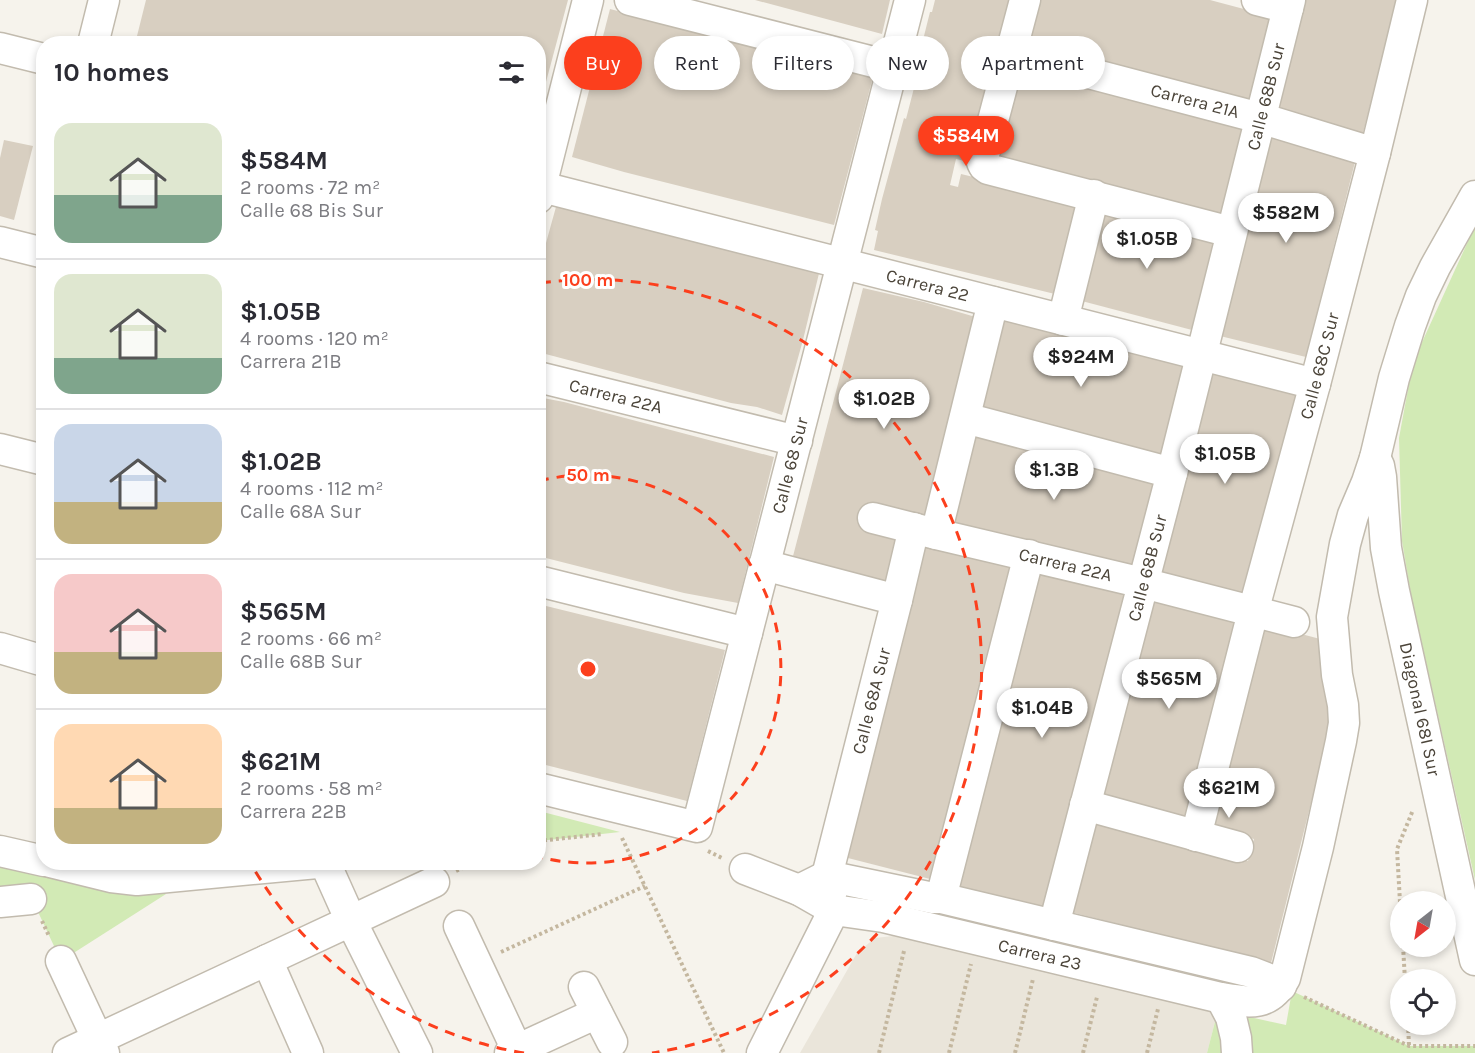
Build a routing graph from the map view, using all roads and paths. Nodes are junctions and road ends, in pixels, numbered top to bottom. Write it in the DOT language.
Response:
graph roads {
  1 [pos="104,0"];
  2 [pos="588,0"];
  3 [pos="630,0"];
  4 [pos="910,0"];
  5 [pos="1025,0"];
  6 [pos="1257,0"];
  7 [pos="1412,0"];
  8 [pos="1289,4"];
  9 [pos="95,36"];
  10 [pos="901,36"];
  11 [pos="1016,36"];
  12 [pos="0,48"];
  13 [pos="36,57"];
  14 [pos="866,60"];
  15 [pos="1105,77"];
  16 [pos="887,90"];
  17 [pos="1002,90"];
  18 [pos="1260,118"];
  19 [pos="1376,153"];
  20 [pos="546,163"];
  21 [pos="546,192"];
  22 [pos="1094,195"];
  23 [pos="1473,202"];
  24 [pos="1232,232"];
  25 [pos="0,242"];
  26 [pos="36,247"];
  27 [pos="843,263"];
  28 [pos="993,302"];
  29 [pos="1063,320"];
  30 [pos="1201,355"];
  31 [pos="546,379"];
  32 [pos="1315,384"];
  33 [pos="965,418"];
  34 [pos="797,441"];
  35 [pos="0,449"];
  36 [pos="36,458"];
  37 [pos="1375,458"];
  38 [pos="1172,472"];
  39 [pos="873,518"];
  40 [pos="925,531"];
  41 [pos="1029,555"];
  42 [pos="764,565"];
  43 [pos="546,583"];
  44 [pos="1143,583"];
  45 [pos="897,600"];
  46 [pos="1253,612"];
  47 [pos="1293,622"];
  48 [pos="747,633"];
  49 [pos="0,648"];
  50 [pos="36,659"];
  51 [pos="546,792"];
  52 [pos="1085,805"];
  53 [pos="1414,806"];
  54 [pos="607,819"];
  55 [pos="698,827"];
  56 [pos="1196,836"];
  57 [pos="546,838"];
  58 [pos="1239,847"];
  59 [pos="0,850"];
  60 [pos="36,859"];
  61 [pos="745,869"];
  62 [pos="85,870"];
  63 [pos="179,870"];
  64 [pos="329,870"];
  65 [pos="827,876"];
  66 [pos="434,882"];
  67 [pos="645,886"];
  68 [pos="799,890"];
  69 [pos="1399,891"];
  70 [pos="941,898"];
  71 [pos="32,899"];
  72 [pos="0,902"];
  73 [pos="834,910"];
  74 [pos="351,921"];
  75 [pos="911,924"];
  76 [pos="1054,925"];
  77 [pos="459,926"];
  78 [pos="977,940"];
  79 [pos="1039,955"];
  80 [pos="267,960"];
  81 [pos="1475,960"];
  82 [pos="61,961"];
  83 [pos="477,964"];
  84 [pos="1104,970"];
  85 [pos="1164,985"];
  86 [pos="1281,986"];
  87 [pos="1221,998"];
  88 [pos="1408,1035"];
  89 [pos="612,1042"];
  90 [pos="101,1046"];
  91 [pos="1409,1046"];
  92 [pos="1475,1046"];
  93 [pos="297,1049"];
  94 [pos="514,1052"];
  95 [pos="68,1053"];
  96 [pos="417,1053"];
  97 [pos="723,1053"];
  98 [pos="762,1053"];
  99 [pos="879,1053"];
  100 [pos="949,1053"];
  101 [pos="1015,1053"];
  102 [pos="1083,1053"];
  103 [pos="1147,1053"];
  104 [pos="1237,1053"];
  1 -- 9 [label="street"];
  2 -- 20 [label="street"];
  3 -- 14 [label="street"];
  4 -- 10 [label="street, Calle 68 Sur"];
  5 -- 11 [label="street"];
  6 -- 8 [label="street"];
  7 -- 19 [label="street, Calle 68C Sur"];
  8 -- 18 [label="street, Calle 68B Sur"];
  12 -- 13 [label="street"];
  15 -- 18 [label="street, Carrera 21A"];
  16 -- 27 [label="street, Calle 68 Sur"];
  17 -- 22 [label="street"];
  18 -- 19 [label="street, Carrera 21A"];
  18 -- 24 [label="street, Calle 68B Sur"];
  19 -- 32 [label="street, Calle 68C Sur"];
  21 -- 27 [label="street, Carrera 22"];
  22 -- 24 [label="street"];
  22 -- 29 [label="street"];
  23 -- 37 [label="street"];
  24 -- 30 [label="street, Calle 68B Sur"];
  25 -- 26 [label="street"];
  27 -- 28 [label="street, Carrera 22"];
  27 -- 34 [label="street, Calle 68 Sur"];
  28 -- 29 [label="street, Carrera 22"];
  28 -- 33 [label="street, Calle 68A Sur"];
  29 -- 30 [label="street, Carrera 22"];
  30 -- 32 [label="street, Carrera 22"];
  30 -- 38 [label="street, Calle 68B Sur"];
  31 -- 34 [label="street, Carrera 22A"];
  32 -- 46 [label="street, Calle 68C Sur"];
  33 -- 38 [label="street"];
  33 -- 40 [label="street, Calle 68A Sur"];
  34 -- 42 [label="street, Calle 68 Sur"];
  35 -- 36 [label="street"];
  37 -- 81 [label="street, Diagonal 68I Sur"];
  37 -- 86 [label="street"];
  38 -- 44 [label="street, Calle 68B Sur"];
  39 -- 40 [label="street, Carrera 22A"];
  40 -- 41 [label="street, Carrera 22A"];
  40 -- 45 [label="street, Calle 68A Sur"];
  41 -- 44 [label="street, Carrera 22A"];
  41 -- 70 [label="street"];
  42 -- 45 [label="street"];
  42 -- 48 [label="street, Calle 68 Sur"];
  43 -- 48 [label="street"];
  44 -- 46 [label="street, Carrera 22A"];
  44 -- 52 [label="street, Calle 68B Sur"];
  45 -- 65 [label="street, Calle 68A Sur"];
  46 -- 47 [label="street, Carrera 22A"];
  46 -- 56 [label="street, Calle 68C Sur"];
  48 -- 55 [label="street, Calle 68 Sur"];
  49 -- 50 [label="street"];
  51 -- 54 [label="street"];
  52 -- 56 [label="street"];
  52 -- 76 [label="street, Calle 68B Sur"];
  53 -- 69 [label="path"];
  54 -- 55 [label="street"];
  54 -- 57 [label="path"];
  54 -- 67 [label="path"];
  55 -- 61 [label="path"];
  56 -- 58 [label="street"];
  59 -- 60 [label="street"];
  61 -- 68 [label="street, Carrera 23"];
  62 -- 63 [label="street"];
  64 -- 74 [label="street"];
  65 -- 68 [label="street"];
  65 -- 70 [label="street, Carrera 23"];
  65 -- 73 [label="street"];
  66 -- 74 [label="street"];
  67 -- 83 [label="path"];
  67 -- 97 [label="path"];
  68 -- 73 [label="street, Carrera 23"];
  70 -- 76 [label="street, Carrera 23"];
  71 -- 72 [label="street"];
  73 -- 75 [label="street, Carrera 23"];
  73 -- 98 [label="street"];
  74 -- 80 [label="street"];
  74 -- 96 [label="street"];
  75 -- 78 [label="street, Carrera 23"];
  75 -- 99 [label="path"];
  76 -- 86 [label="street, Carrera 23"];
  77 -- 83 [label="street"];
  78 -- 79 [label="street, Carrera 23"];
  78 -- 100 [label="path"];
  79 -- 84 [label="street, Carrera 23"];
  79 -- 101 [label="path"];
  80 -- 90 [label="street"];
  80 -- 93 [label="street"];
  82 -- 90 [label="street"];
  83 -- 94 [label="street"];
  84 -- 85 [label="street, Carrera 23"];
  84 -- 102 [label="path"];
  85 -- 87 [label="street, Carrera 23"];
  85 -- 103 [label="path"];
  86 -- 87 [label="street, Carrera 23"];
  86 -- 91 [label="path"];
  87 -- 104 [label="street"];
  88 -- 91 [label="path"];
  89 -- 94 [label="street"];
  90 -- 95 [label="street"];
  91 -- 92 [label="path"];
}
